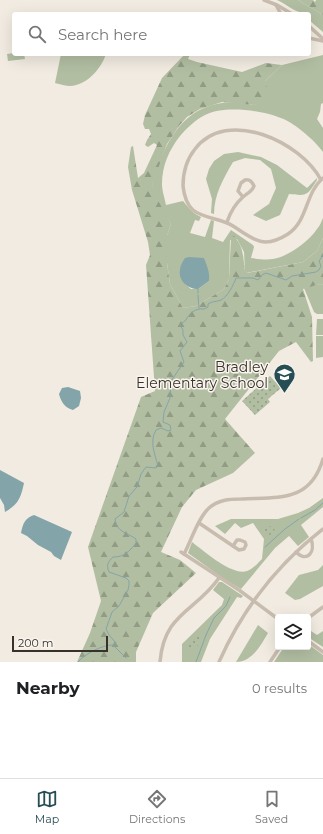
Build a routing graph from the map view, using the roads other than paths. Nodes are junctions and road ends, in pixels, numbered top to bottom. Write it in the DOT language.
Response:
graph roads {
  1 [pos="264,0"];
  2 [pos="275,4"];
  3 [pos="280,12"];
  4 [pos="289,12"];
  5 [pos="311,28"];
  6 [pos="311,38"];
  7 [pos="323,40"];
  8 [pos="322,179"];
  9 [pos="243,197"];
  10 [pos="227,222"];
  11 [pos="323,459"];
  12 [pos="200,522"];
  13 [pos="323,529"];
  14 [pos="310,539"];
  15 [pos="233,546"];
  16 [pos="296,552"];
  17 [pos="219,578"];
  18 [pos="254,602"];
  19 [pos="323,607"];
  20 [pos="311,616"];
  21 [pos="275,618"];
  22 [pos="311,643"];
  23 [pos="278,650"];
  24 [pos="323,652"];
  25 [pos="160,662"];
  26 [pos="219,662"];
  27 [pos="270,662"];
  1 -- 2 [label="street"];
  2 -- 3 [label="street"];
  2 -- 4 [label="street"];
  5 -- 7 [label="street"];
  6 -- 7 [label="street"];
  8 -- 10 [label="street"];
  8 -- 10 [label="street"];
  9 -- 9 [label="street"];
  9 -- 10 [label="street"];
  11 -- 12 [label="street"];
  12 -- 15 [label="street"];
  12 -- 17 [label="street"];
  13 -- 14 [label="street"];
  14 -- 16 [label="street"];
  14 -- 16 [label="street"];
  16 -- 18 [label="street"];
  17 -- 18 [label="street"];
  17 -- 25 [label="street"];
  18 -- 21 [label="street"];
  18 -- 26 [label="street"];
  19 -- 20 [label="street"];
  22 -- 24 [label="street"];
  23 -- 27 [label="street"];
}
